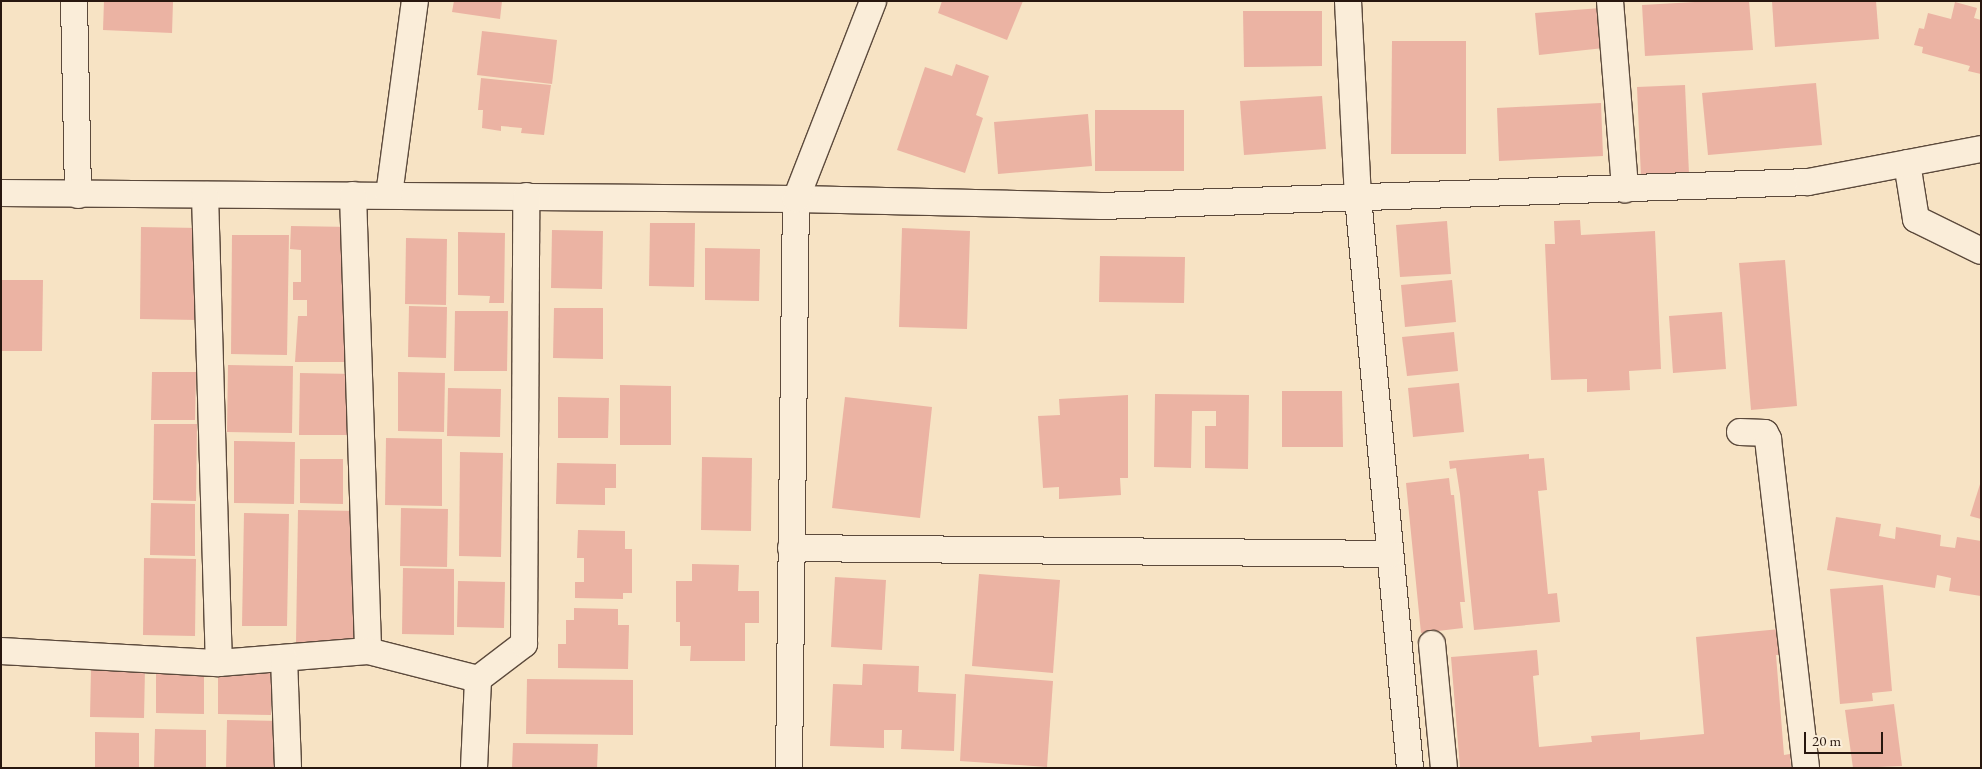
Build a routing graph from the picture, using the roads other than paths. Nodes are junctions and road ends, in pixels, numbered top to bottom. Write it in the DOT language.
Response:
graph roads {
  1 [pos="74,1"];
  2 [pos="415,1"];
  3 [pos="873,1"];
  4 [pos="1348,1"];
  5 [pos="1610,1"];
  6 [pos="1981,149"];
  7 [pos="1907,164"];
  8 [pos="1625,189"];
  9 [pos="1,193"];
  10 [pos="78,195"];
  11 [pos="205,195"];
  12 [pos="353,195"];
  13 [pos="389,195"];
  14 [pos="526,196"];
  15 [pos="1358,197"];
  16 [pos="796,199"];
  17 [pos="1981,251"];
  18 [pos="1740,432"];
  19 [pos="791,548"];
  20 [pos="1390,554"];
  21 [pos="1432,644"];
  22 [pos="368,651"];
  23 [pos="1,652"];
  24 [pos="284,658"];
  25 [pos="218,663"];
  26 [pos="478,679"];
  27 [pos="288,768"];
  28 [pos="474,768"];
  29 [pos="789,768"];
  30 [pos="1410,768"];
  31 [pos="1444,768"];
  32 [pos="1806,768"];
  1 -- 10 [label="street"];
  2 -- 13 [label="street"];
  3 -- 16 [label="street"];
  4 -- 15 [label="street"];
  5 -- 8 [label="street"];
  6 -- 7 [label="street"];
  7 -- 8 [label="street"];
  7 -- 17 [label="street"];
  8 -- 15 [label="street"];
  9 -- 10 [label="street"];
  10 -- 11 [label="street"];
  11 -- 12 [label="street"];
  11 -- 25 [label="street"];
  12 -- 13 [label="street"];
  12 -- 22 [label="street"];
  13 -- 14 [label="street"];
  14 -- 16 [label="street"];
  14 -- 26 [label="street"];
  15 -- 16 [label="street"];
  15 -- 20 [label="street"];
  16 -- 19 [label="street"];
  18 -- 32 [label="street"];
  19 -- 20 [label="street"];
  19 -- 29 [label="street"];
  20 -- 30 [label="street"];
  21 -- 31 [label="street"];
  22 -- 24 [label="street"];
  22 -- 26 [label="street"];
  23 -- 25 [label="street"];
  24 -- 25 [label="street"];
  24 -- 27 [label="street"];
  26 -- 28 [label="street"];
}
